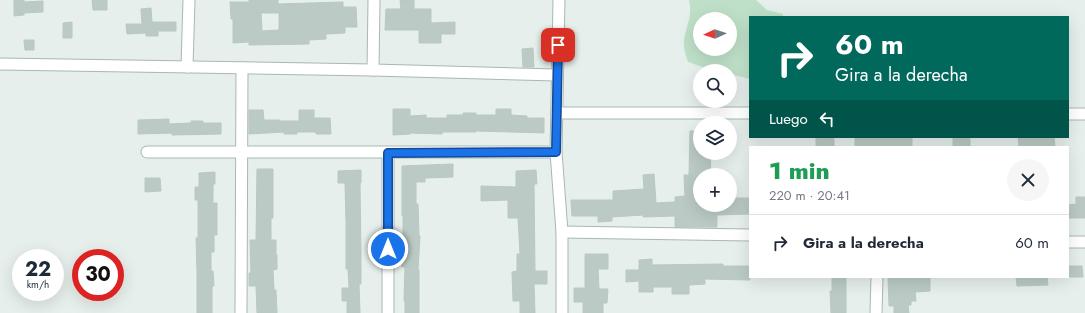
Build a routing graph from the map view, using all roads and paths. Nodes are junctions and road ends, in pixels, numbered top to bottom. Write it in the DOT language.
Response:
graph roads {
  1 [pos="189,0"];
  2 [pos="374,0"];
  3 [pos="559,0"];
  4 [pos="0,56"];
  5 [pos="0,64"];
  6 [pos="187,67"];
  7 [pos="242,68"];
  8 [pos="373,70"];
  9 [pos="557,75"];
  10 [pos="557,113"];
  11 [pos="749,114"];
  12 [pos="1069,114"];
  13 [pos="1085,114"];
  14 [pos="147,152"];
  15 [pos="556,152"];
  16 [pos="242,153"];
  17 [pos="388,153"];
  18 [pos="562,232"];
  19 [pos="749,235"];
  20 [pos="1069,242"];
  21 [pos="1085,242"];
  22 [pos="878,278"];
  23 [pos="241,313"];
  24 [pos="388,313"];
  25 [pos="562,313"];
  26 [pos="876,313"];
  1 -- 6 [label="street"];
  2 -- 8 [label="street"];
  3 -- 9 [label="street"];
  4 -- 5 [label="street"];
  5 -- 6 [label="street"];
  6 -- 7 [label="street"];
  7 -- 8 [label="street"];
  7 -- 16 [label="street"];
  8 -- 9 [label="street"];
  9 -- 10 [label="street"];
  10 -- 11 [label="street"];
  10 -- 15 [label="street"];
  12 -- 13 [label="street"];
  14 -- 16 [label="street"];
  15 -- 17 [label="street"];
  15 -- 18 [label="street"];
  16 -- 17 [label="street"];
  16 -- 23 [label="street"];
  17 -- 24 [label="street"];
  18 -- 19 [label="street"];
  18 -- 25 [label="street"];
  20 -- 21 [label="street"];
  22 -- 26 [label="street"];
}
